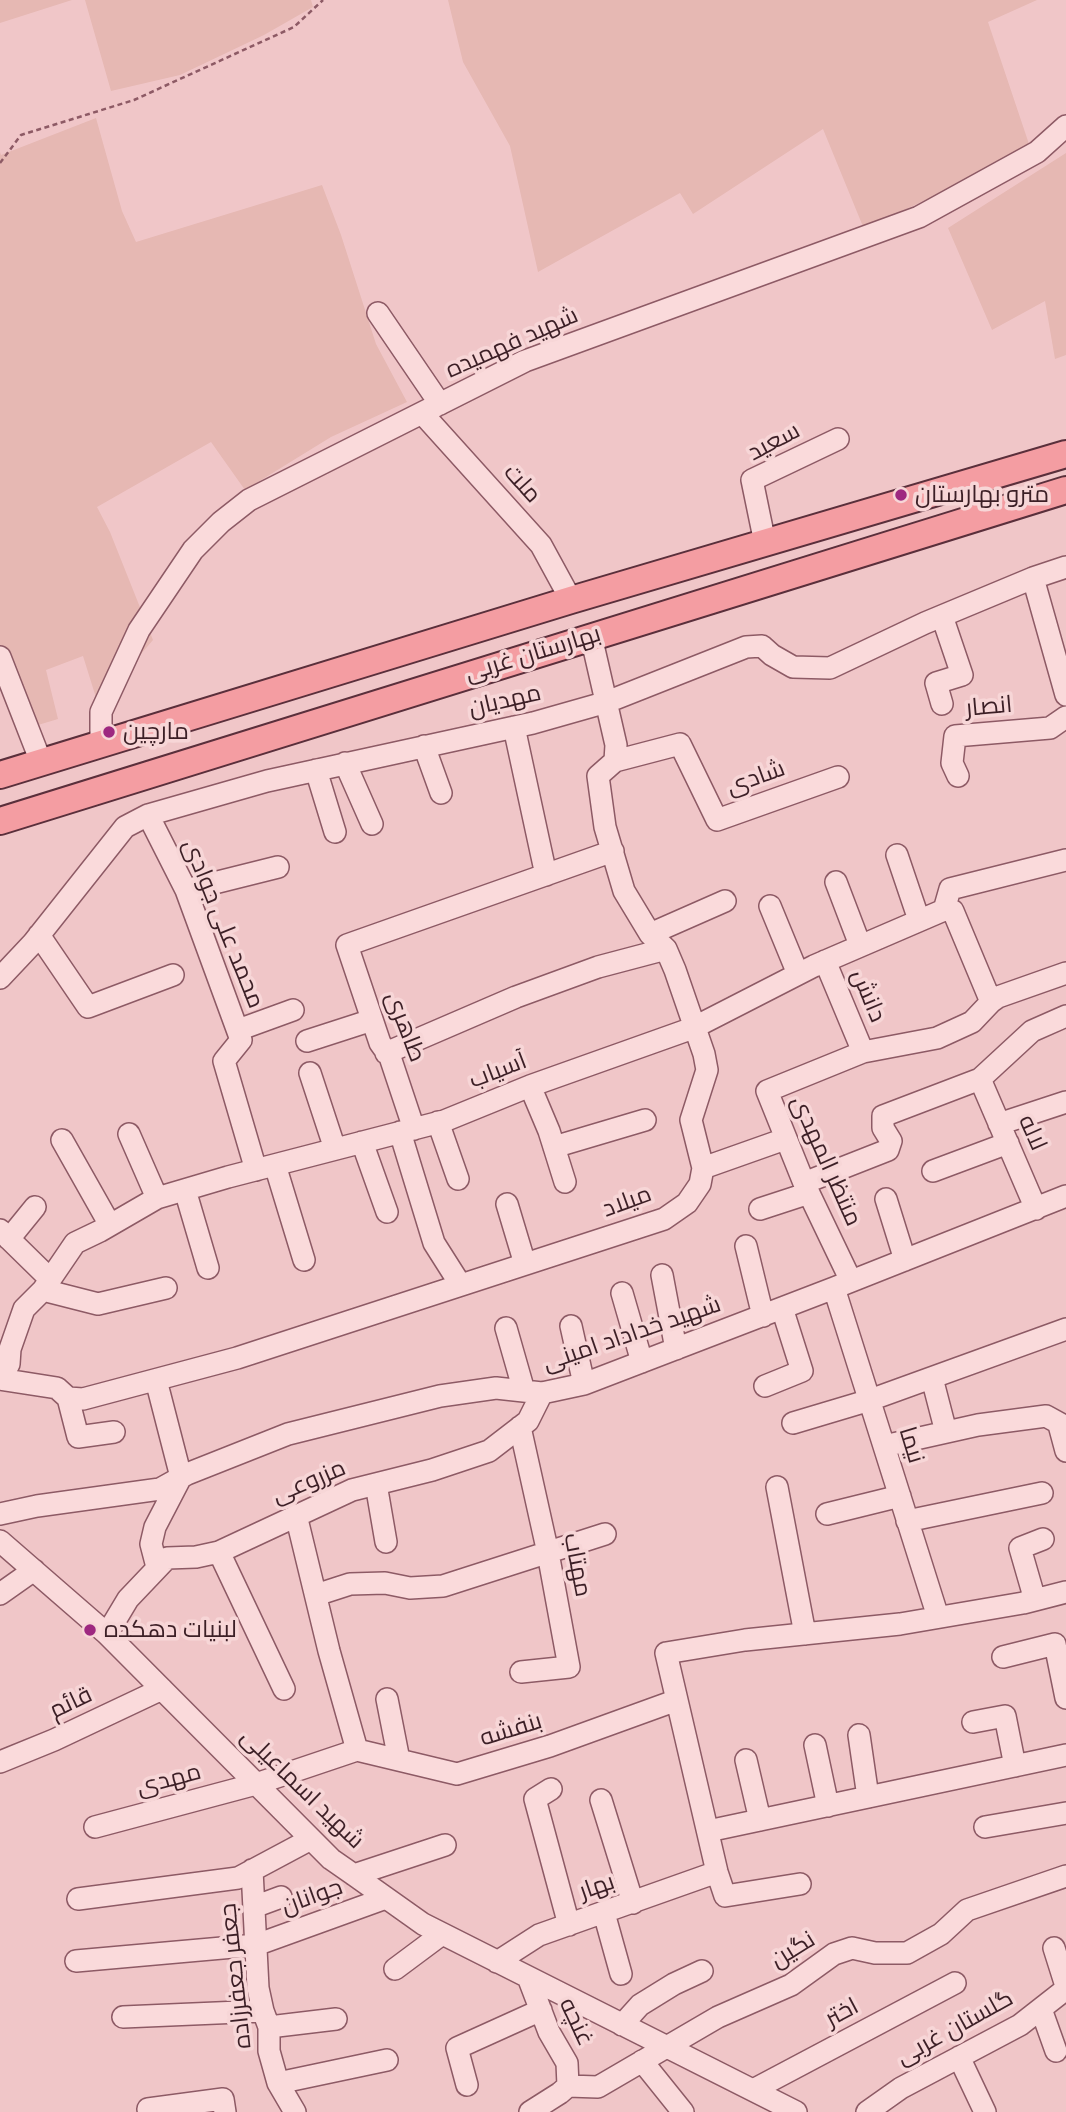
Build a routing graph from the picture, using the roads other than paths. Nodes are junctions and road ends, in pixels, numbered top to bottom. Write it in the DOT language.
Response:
graph roads {
  1 [pos="1066,127"];
  2 [pos="378,313"];
  3 [pos="431,408"];
  4 [pos="838,439"];
  5 [pos="1066,454"];
  6 [pos="1060,490"];
  7 [pos="765,543"];
  8 [pos="1066,567"];
  9 [pos="1033,578"];
  10 [pos="571,600"];
  11 [pos="942,616"];
  12 [pos="591,636"];
  13 [pos="1,661"];
  14 [pos="1066,695"];
  15 [pos="607,702"];
  16 [pos="942,705"];
  17 [pos="1066,717"];
  18 [pos="514,727"];
  19 [pos="101,743"];
  20 [pos="424,746"];
  21 [pos="615,761"];
  22 [pos="41,762"];
  23 [pos="345,763"];
  24 [pos="316,770"];
  25 [pos="0,775"];
  26 [pos="838,776"];
  27 [pos="958,776"];
  28 [pos="441,793"];
  29 [pos="148,815"];
  30 [pos="0,821"];
  31 [pos="372,824"];
  32 [pos="335,832"];
  33 [pos="612,851"];
  34 [pos="897,855"];
  35 [pos="1066,860"];
  36 [pos="278,867"];
  37 [pos="546,875"];
  38 [pos="836,882"];
  39 [pos="186,890"];
  40 [pos="725,901"];
  41 [pos="770,906"];
  42 [pos="944,910"];
  43 [pos="919,920"];
  44 [pos="650,934"];
  45 [pos="39,935"];
  46 [pos="860,945"];
  47 [pos="666,949"];
  48 [pos="825,961"];
  49 [pos="1066,972"];
  50 [pos="798,974"];
  51 [pos="173,975"];
  52 [pos="0,978"];
  53 [pos="991,1002"];
  54 [pos="293,1010"];
  55 [pos="1066,1016"];
  56 [pos="372,1020"];
  57 [pos="693,1028"];
  58 [pos="237,1030"];
  59 [pos="307,1041"];
  60 [pos="863,1052"];
  61 [pos="386,1053"];
  62 [pos="310,1073"];
  63 [pos="979,1079"];
  64 [pos="530,1086"];
  65 [pos="1066,1101"];
  66 [pos="645,1120"];
  67 [pos="438,1122"];
  68 [pos="407,1130"];
  69 [pos="129,1133"];
  70 [pos="1003,1134"];
  71 [pos="785,1139"];
  72 [pos="62,1140"];
  73 [pos="362,1142"];
  74 [pos="554,1147"];
  75 [pos="335,1149"];
  76 [pos="265,1167"];
  77 [pos="703,1168"];
  78 [pos="933,1171"];
  79 [pos="458,1179"];
  80 [pos="565,1182"];
  81 [pos="806,1188"];
  82 [pos="185,1190"];
  83 [pos="1066,1196"];
  84 [pos="157,1198"];
  85 [pos="886,1199"];
  86 [pos="507,1205"];
  87 [pos="35,1207"];
  88 [pos="760,1209"];
  89 [pos="1036,1209"];
  90 [pos="387,1212"];
  91 [pos="110,1225"];
  92 [pos="4,1235"];
  93 [pos="746,1246"];
  94 [pos="304,1260"];
  95 [pos="905,1260"];
  96 [pos="524,1264"];
  97 [pos="208,1268"];
  98 [pos="662,1275"];
  99 [pos="46,1284"];
  100 [pos="460,1284"];
  101 [pos="843,1284"];
  102 [pos="166,1288"];
  103 [pos="622,1293"];
  104 [pos="773,1312"];
  105 [pos="571,1326"];
  106 [pos="506,1328"];
  107 [pos="1066,1329"];
  108 [pos="676,1349"];
  109 [pos="642,1362"];
  110 [pos="0,1378"];
  111 [pos="932,1378"];
  112 [pos="156,1380"];
  113 [pos="584,1384"];
  114 [pos="765,1387"];
  115 [pos="533,1392"];
  116 [pos="68,1398"];
  117 [pos="870,1400"];
  118 [pos="793,1423"];
  119 [pos="1063,1426"];
  120 [pos="520,1427"];
  121 [pos="114,1432"];
  122 [pos="946,1432"];
  123 [pos="884,1446"];
  124 [pos="1066,1451"];
  125 [pos="181,1477"];
  126 [pos="376,1484"];
  127 [pos="777,1487"];
  128 [pos="1042,1493"];
  129 [pos="900,1496"];
  130 [pos="0,1514"];
  131 [pos="827,1514"];
  132 [pos="296,1515"];
  133 [pos="907,1521"];
  134 [pos="605,1534"];
  135 [pos="1043,1539"];
  136 [pos="0,1541"];
  137 [pos="386,1542"];
  138 [pos="219,1552"];
  139 [pos="548,1553"];
  140 [pos="157,1567"];
  141 [pos="34,1570"];
  142 [pos="1066,1592"];
  143 [pos="0,1594"];
  144 [pos="316,1595"];
  145 [pos="1035,1600"];
  146 [pos="938,1617"];
  147 [pos="107,1634"];
  148 [pos="806,1634"];
  149 [pos="1003,1657"];
  150 [pos="521,1672"];
  151 [pos="162,1689"];
  152 [pos="284,1689"];
  153 [pos="1066,1698"];
  154 [pos="387,1699"];
  155 [pos="677,1700"];
  156 [pos="973,1722"];
  157 [pos="859,1735"];
  158 [pos="815,1745"];
  159 [pos="357,1750"];
  160 [pos="1066,1755"];
  161 [pos="399,1760"];
  162 [pos="746,1760"];
  163 [pos="0,1762"];
  164 [pos="1015,1766"];
  165 [pos="256,1784"];
  166 [pos="551,1789"];
  167 [pos="868,1797"];
  168 [pos="601,1800"];
  169 [pos="828,1806"];
  170 [pos="1066,1813"];
  171 [pos="760,1820"];
  172 [pos="95,1826"];
  173 [pos="985,1826"];
  174 [pos="708,1831"];
  175 [pos="311,1839"];
  176 [pos="444,1844"];
  177 [pos="252,1870"];
  178 [pos="717,1872"];
  179 [pos="354,1875"];
  180 [pos="1066,1876"];
  181 [pos="800,1884"];
  182 [pos="281,1897"];
  183 [pos="386,1898"];
  184 [pos="78,1899"];
  185 [pos="633,1903"];
  186 [pos="254,1907"];
  187 [pos="604,1913"];
  188 [pos="569,1925"];
  189 [pos="442,1934"];
  190 [pos="256,1945"];
  191 [pos="1054,1948"];
  192 [pos="76,1961"];
  193 [pos="497,1962"];
  194 [pos="395,1969"];
  195 [pos="702,1971"];
  196 [pos="621,1974"];
  197 [pos="528,1977"];
  198 [pos="955,1983"];
  199 [pos="1066,1987"];
  200 [pos="1041,2009"];
  201 [pos="541,2010"];
  202 [pos="123,2017"];
  203 [pos="266,2019"];
  204 [pos="336,2019"];
  205 [pos="622,2025"];
  206 [pos="665,2046"];
  207 [pos="1056,2051"];
  208 [pos="959,2057"];
  209 [pos="387,2060"];
  210 [pos="642,2061"];
  211 [pos="278,2083"];
  212 [pos="467,2085"];
  213 [pos="568,2086"];
  214 [pos="753,2090"];
  215 [pos="148,2109"];
  216 [pos="225,2112"];
  217 [pos="295,2112"];
  218 [pos="530,2112"];
  219 [pos="683,2112"];
  220 [pos="796,2112"];
  221 [pos="867,2112"];
  222 [pos="985,2112"];
  1 -- 3 [label="street, شهید فهمیده"];
  2 -- 3 [label="street, ملت"];
  3 -- 10 [label="street, ملت"];
  3 -- 19 [label="street, شهید فهمیده"];
  4 -- 7 [label="street, سعید"];
  5 -- 7 [label="main road, بهارستان غربی"];
  6 -- 12 [label="main road, بهارستان غربی"];
  7 -- 10 [label="main road, بهارستان غربی"];
  8 -- 9 [label="street, مهدیان"];
  9 -- 11 [label="street, مهدیان"];
  9 -- 14 [label="street"];
  10 -- 19 [label="main road, بهارستان غربی"];
  11 -- 15 [label="street, مهدیان"];
  11 -- 16 [label="street"];
  12 -- 15 [label="street"];
  12 -- 30 [label="main road, بهارستان غربی"];
  13 -- 22 [label="street"];
  15 -- 18 [label="street, مهدیان"];
  15 -- 21 [label="street"];
  17 -- 27 [label="street, انصار"];
  18 -- 20 [label="street, مهدیان"];
  18 -- 37 [label="street"];
  19 -- 22 [label="main road, بهارستان غربی"];
  20 -- 23 [label="street, مهدیان"];
  20 -- 28 [label="street"];
  21 -- 26 [label="street, شادی"];
  21 -- 33 [label="street"];
  22 -- 25 [label="main road, بهارستان غربی"];
  23 -- 24 [label="street, مهدیان"];
  23 -- 31 [label="street"];
  24 -- 29 [label="street, مهدیان"];
  24 -- 32 [label="street"];
  29 -- 39 [label="street, محمد علی جوادی"];
  29 -- 45 [label="street, مهدیان"];
  33 -- 37 [label="street"];
  33 -- 44 [label="street"];
  34 -- 43 [label="street"];
  35 -- 42 [label="street"];
  36 -- 39 [label="street"];
  37 -- 56 [label="street, طاهری"];
  38 -- 46 [label="street"];
  39 -- 58 [label="street, محمد علی جوادی"];
  40 -- 44 [label="street"];
  41 -- 50 [label="street"];
  42 -- 43 [label="street, آسیاب"];
  42 -- 53 [label="street"];
  43 -- 46 [label="street, آسیاب"];
  44 -- 47 [label="street"];
  45 -- 51 [label="street"];
  45 -- 52 [label="street, مهدیان"];
  46 -- 48 [label="street, آسیاب"];
  47 -- 57 [label="street"];
  47 -- 61 [label="street"];
  48 -- 50 [label="street, آسیاب"];
  48 -- 60 [label="street, دانش"];
  49 -- 53 [label="street, منتظر المهدی"];
  50 -- 57 [label="street, آسیاب"];
  53 -- 60 [label="street, منتظر المهدی"];
  54 -- 58 [label="street"];
  55 -- 63 [label="street"];
  56 -- 59 [label="street"];
  56 -- 61 [label="street, طاهری"];
  57 -- 64 [label="street, آسیاب"];
  57 -- 77 [label="street"];
  58 -- 76 [label="street, محمد علی جوادی"];
  60 -- 71 [label="street, منتظر المهدی"];
  61 -- 68 [label="street, طاهری"];
  62 -- 75 [label="street"];
  63 -- 70 [label="street, لاله"];
  63 -- 81 [label="street"];
  64 -- 67 [label="street, آسیاب"];
  64 -- 74 [label="street"];
  65 -- 70 [label="street"];
  66 -- 74 [label="street"];
  67 -- 68 [label="street, آسیاب"];
  67 -- 79 [label="street"];
  68 -- 73 [label="street, آسیاب"];
  68 -- 100 [label="street, طاهری"];
  69 -- 84 [label="street"];
  70 -- 78 [label="street"];
  70 -- 89 [label="street, لاله"];
  71 -- 77 [label="street"];
  71 -- 81 [label="street, منتظر المهدی"];
  72 -- 91 [label="street"];
  73 -- 75 [label="street, آسیاب"];
  73 -- 90 [label="street"];
  74 -- 80 [label="street"];
  75 -- 76 [label="street, آسیاب"];
  76 -- 82 [label="street, آسیاب"];
  76 -- 94 [label="street"];
  77 -- 96 [label="street, میلاد"];
  81 -- 88 [label="street"];
  81 -- 101 [label="street, منتظر المهدی"];
  82 -- 84 [label="street, آسیاب"];
  82 -- 97 [label="street"];
  83 -- 89 [label="street, شهید خداداد امینی"];
  84 -- 91 [label="street, آسیاب"];
  85 -- 95 [label="street"];
  86 -- 96 [label="street"];
  87 -- 92 [label="street"];
  89 -- 95 [label="street, شهید خداداد امینی"];
  91 -- 99 [label="street, آسیاب"];
  92 -- 99 [label="street"];
  93 -- 104 [label="street"];
  95 -- 101 [label="street, شهید خداداد امینی"];
  96 -- 100 [label="street, میلاد"];
  98 -- 108 [label="street"];
  99 -- 102 [label="street"];
  99 -- 110 [label="street, آسیاب"];
  100 -- 112 [label="street, میلاد"];
  101 -- 104 [label="street, شهید خداداد امینی"];
  101 -- 117 [label="street, نیما"];
  103 -- 109 [label="street"];
  104 -- 108 [label="street, شهید خداداد امینی"];
  104 -- 114 [label="street"];
  105 -- 113 [label="street"];
  106 -- 115 [label="street"];
  107 -- 111 [label="street"];
  108 -- 109 [label="street, شهید خداداد امینی"];
  109 -- 113 [label="street, شهید خداداد امینی"];
  110 -- 116 [label="street, میلاد"];
  111 -- 117 [label="street"];
  111 -- 122 [label="street"];
  112 -- 116 [label="street, میلاد"];
  112 -- 125 [label="street"];
  113 -- 115 [label="street, شهید خداداد امینی"];
  115 -- 120 [label="street, مزروعی"];
  115 -- 125 [label="street, شهید خداداد امینی"];
  116 -- 121 [label="street"];
  117 -- 118 [label="street"];
  117 -- 123 [label="street, نیما"];
  119 -- 122 [label="street"];
  119 -- 124 [label="street"];
  120 -- 126 [label="street, مزروعی"];
  120 -- 139 [label="street, مهتاب"];
  122 -- 123 [label="street"];
  123 -- 129 [label="street, نیما"];
  125 -- 130 [label="street, شهید خداداد امینی"];
  125 -- 140 [label="street"];
  126 -- 132 [label="street, مزروعی"];
  126 -- 137 [label="street"];
  127 -- 148 [label="street"];
  128 -- 133 [label="street"];
  129 -- 131 [label="street"];
  129 -- 133 [label="street, نیما"];
  132 -- 138 [label="street, مزروعی"];
  132 -- 144 [label="street"];
  133 -- 146 [label="street, نیما"];
  134 -- 139 [label="street"];
  135 -- 145 [label="street"];
  136 -- 141 [label="street, شهید اسماعیلی"];
  138 -- 140 [label="street, مزروعی"];
  138 -- 152 [label="street"];
  139 -- 144 [label="street"];
  139 -- 150 [label="street, مهتاب"];
  140 -- 147 [label="street"];
  141 -- 143 [label="street"];
  141 -- 147 [label="street, شهید اسماعیلی"];
  142 -- 145 [label="street"];
  144 -- 159 [label="street"];
  145 -- 146 [label="street"];
  146 -- 148 [label="street"];
  147 -- 151 [label="street, شهید اسماعیلی"];
  148 -- 155 [label="street"];
  149 -- 153 [label="street"];
  151 -- 163 [label="street, قائم"];
  151 -- 165 [label="street, شهید اسماعیلی"];
  154 -- 161 [label="street"];
  155 -- 161 [label="street, بنفشه"];
  155 -- 174 [label="street"];
  156 -- 164 [label="street"];
  157 -- 167 [label="street"];
  158 -- 169 [label="street"];
  159 -- 161 [label="street, بنفشه"];
  159 -- 165 [label="street, مهدی"];
  160 -- 164 [label="street"];
  162 -- 171 [label="street"];
  164 -- 167 [label="street"];
  165 -- 172 [label="street, مهدی"];
  165 -- 175 [label="street, شهید اسماعیلی"];
  166 -- 188 [label="street"];
  167 -- 169 [label="street"];
  168 -- 185 [label="street"];
  169 -- 171 [label="street"];
  170 -- 173 [label="street"];
  171 -- 174 [label="street"];
  174 -- 178 [label="street"];
  175 -- 177 [label="street"];
  175 -- 179 [label="street, شهید اسماعیلی"];
  176 -- 179 [label="street"];
  177 -- 184 [label="street"];
  177 -- 186 [label="street, جعفر جعفرزاده"];
  178 -- 181 [label="street"];
  178 -- 185 [label="street, بهار"];
  179 -- 183 [label="street, شهید اسماعیلی"];
  180 -- 206 [label="street, نگین"];
  182 -- 186 [label="street"];
  183 -- 189 [label="street, شهید اسماعیلی"];
  183 -- 190 [label="street, جوانان"];
  185 -- 187 [label="street, بهار"];
  186 -- 190 [label="street, جعفر جعفرزاده"];
  187 -- 188 [label="street, بهار"];
  187 -- 196 [label="street"];
  188 -- 193 [label="street, بهار"];
  189 -- 193 [label="street, شهید اسماعیلی"];
  189 -- 194 [label="street"];
  190 -- 192 [label="street, جوانان"];
  190 -- 203 [label="street, جعفر جعفرزاده"];
  191 -- 199 [label="street"];
  193 -- 197 [label="street, شهید اسماعیلی"];
  195 -- 205 [label="street"];
  197 -- 201 [label="street, غنچه"];
  197 -- 205 [label="street, شهید اسماعیلی"];
  198 -- 214 [label="street, اختر"];
  199 -- 200 [label="street, گلستان غربی"];
  200 -- 207 [label="street"];
  200 -- 208 [label="street, گلستان غربی"];
  201 -- 212 [label="street"];
  201 -- 213 [label="street, غنچه"];
  202 -- 203 [label="street"];
  203 -- 204 [label="street"];
  203 -- 211 [label="street, جعفر جعفرزاده"];
  205 -- 206 [label="street, شهید اسماعیلی"];
  206 -- 210 [label="street, نگین"];
  206 -- 214 [label="street, شهید اسماعیلی"];
  208 -- 221 [label="street, گلستان غربی"];
  208 -- 222 [label="street"];
  209 -- 211 [label="street"];
  210 -- 213 [label="street, نگین"];
  210 -- 219 [label="street"];
  211 -- 217 [label="street, جعفر جعفرزاده"];
  213 -- 218 [label="street, غنچه"];
  214 -- 220 [label="street, شهید اسماعیلی"];
  215 -- 216 [label="street"];
}
